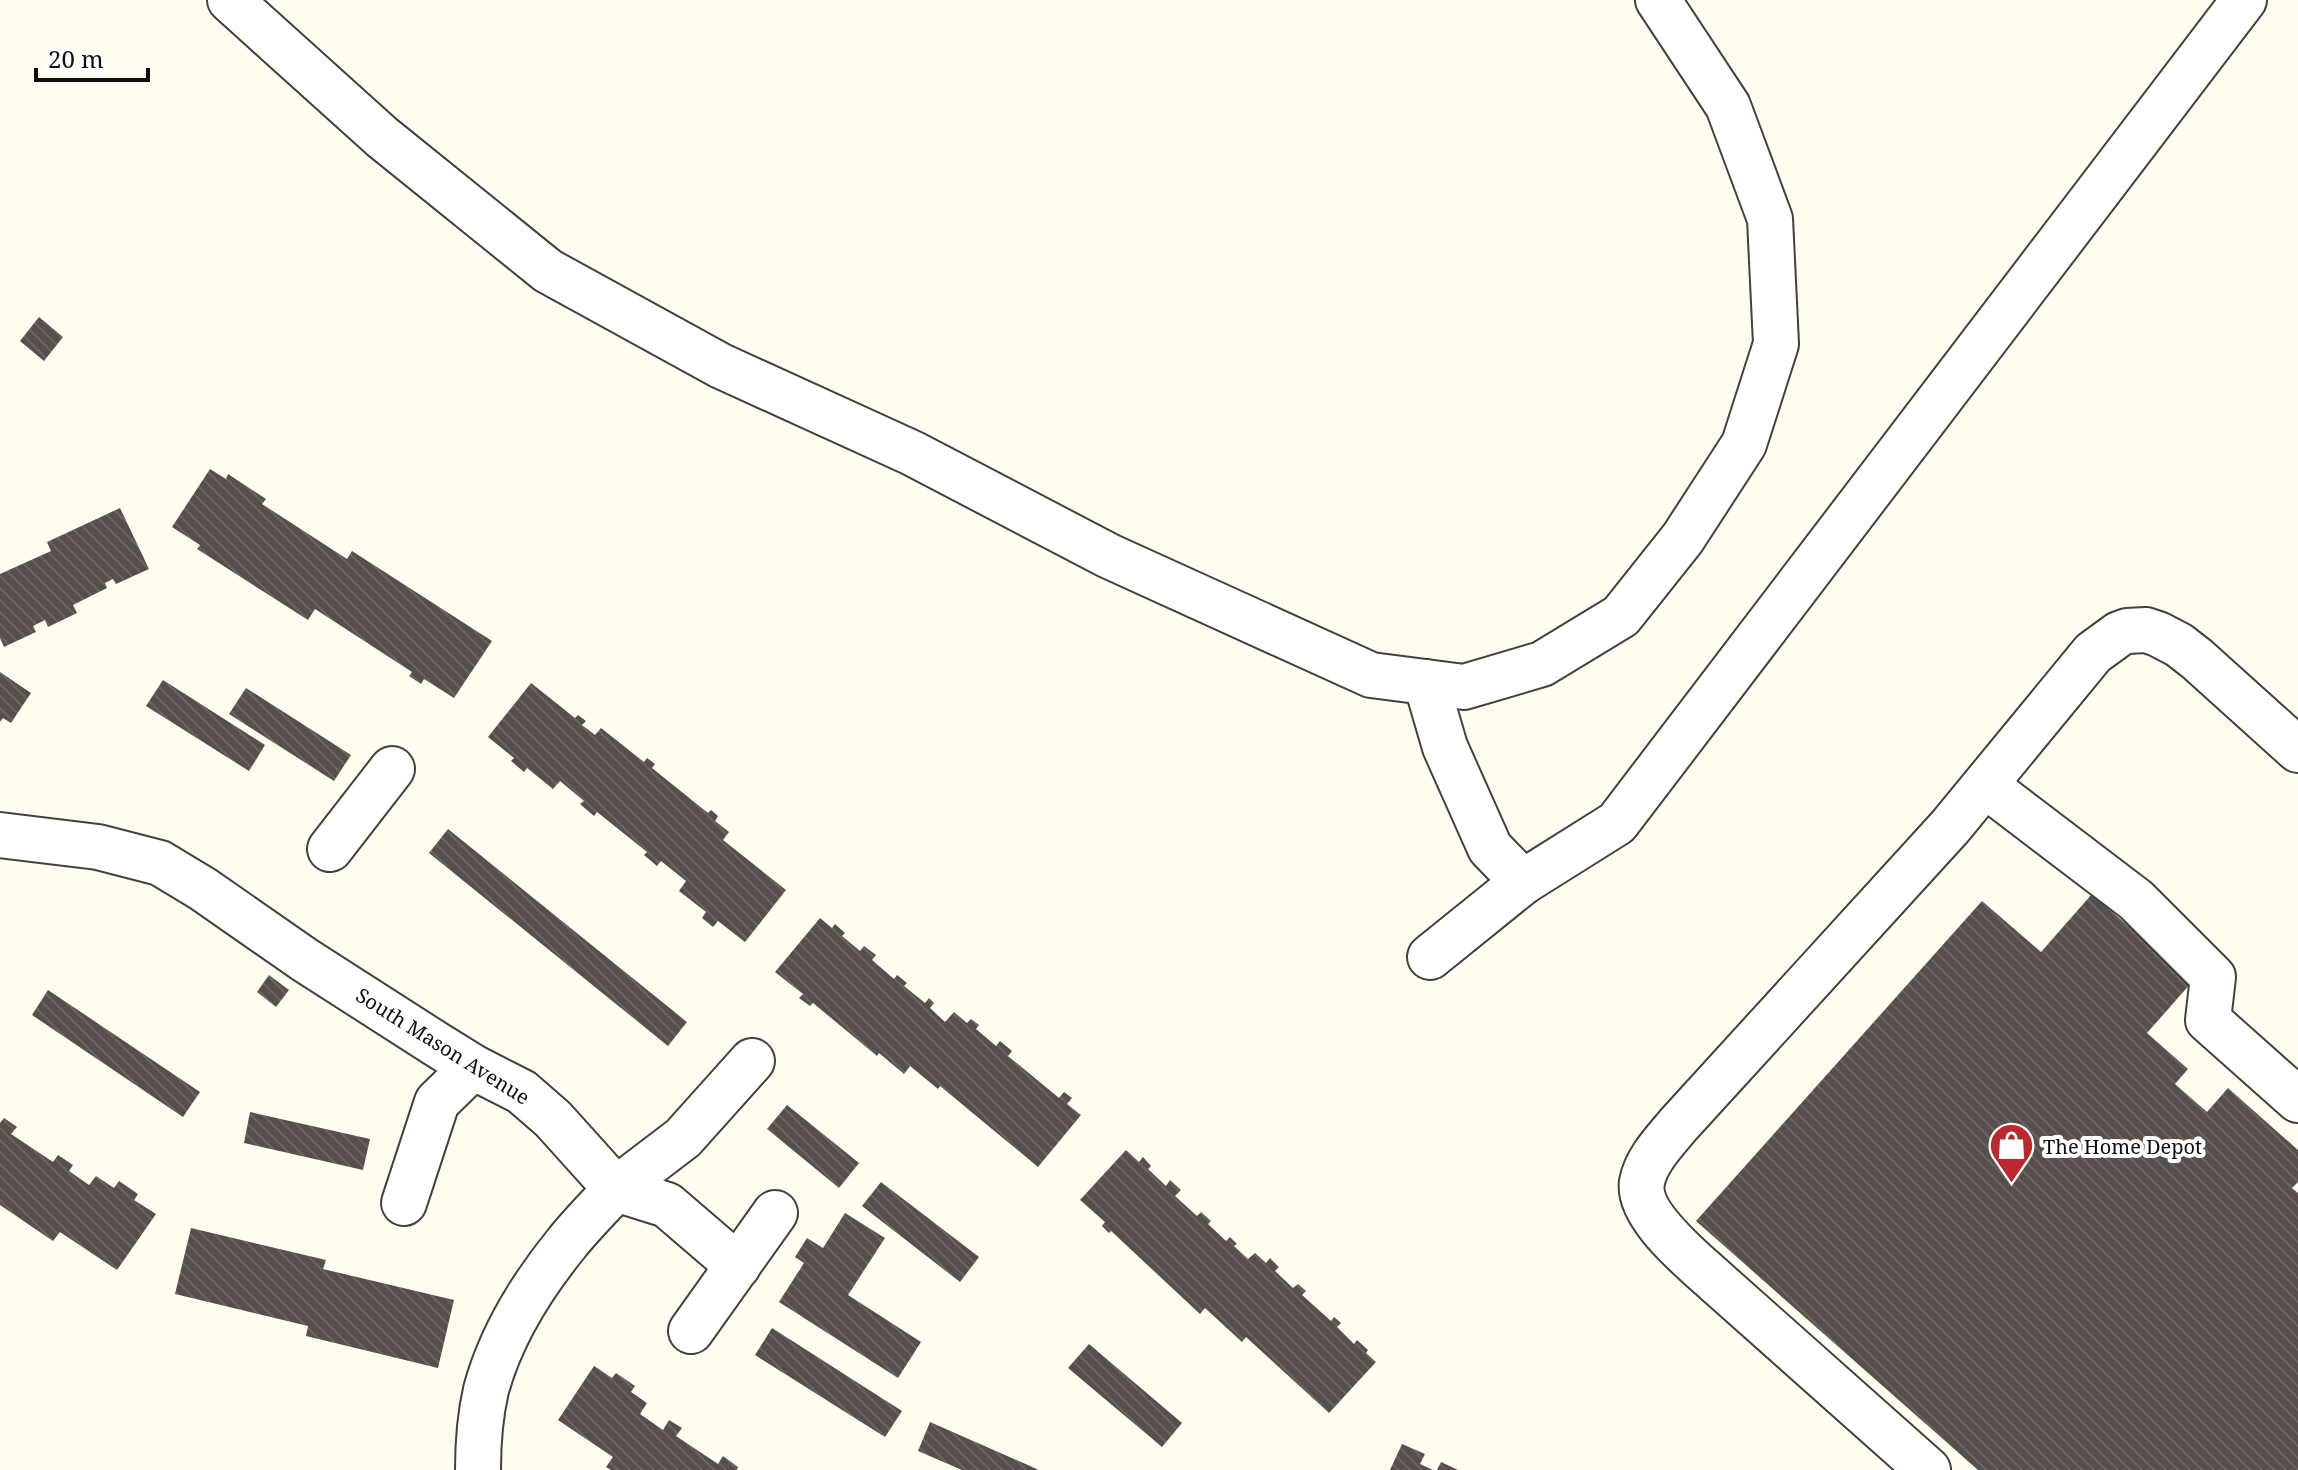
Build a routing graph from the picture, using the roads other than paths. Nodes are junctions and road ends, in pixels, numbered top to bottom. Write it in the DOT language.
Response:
graph roads {
  1 [pos="230,0"];
  2 [pos="1658,0"];
  3 [pos="2244,0"];
  4 [pos="1426,682"];
  5 [pos="2298,750"];
  6 [pos="392,769"];
  7 [pos="1985,785"];
  8 [pos="4,842"];
  9 [pos="330,849"];
  10 [pos="1523,882"];
  11 [pos="1430,957"];
  12 [pos="752,1061"];
  13 [pos="473,1067"];
  14 [pos="2298,1100"];
  15 [pos="616,1189"];
  16 [pos="404,1203"];
  17 [pos="775,1213"];
  18 [pos="738,1266"];
  19 [pos="691,1331"];
  20 [pos="478,1470"];
  21 [pos="1928,1470"];
  1 -- 4 [label="street"];
  2 -- 4 [label="street"];
  3 -- 10 [label="street"];
  4 -- 10 [label="street"];
  5 -- 7 [label="street"];
  6 -- 9 [label="street"];
  7 -- 14 [label="street"];
  7 -- 21 [label="street"];
  8 -- 13 [label="street, South Mason Avenue"];
  10 -- 11 [label="street"];
  12 -- 15 [label="street"];
  13 -- 15 [label="street, South Mason Avenue"];
  13 -- 16 [label="street"];
  15 -- 18 [label="street"];
  15 -- 20 [label="street"];
  17 -- 18 [label="street"];
  18 -- 19 [label="street"];
}
